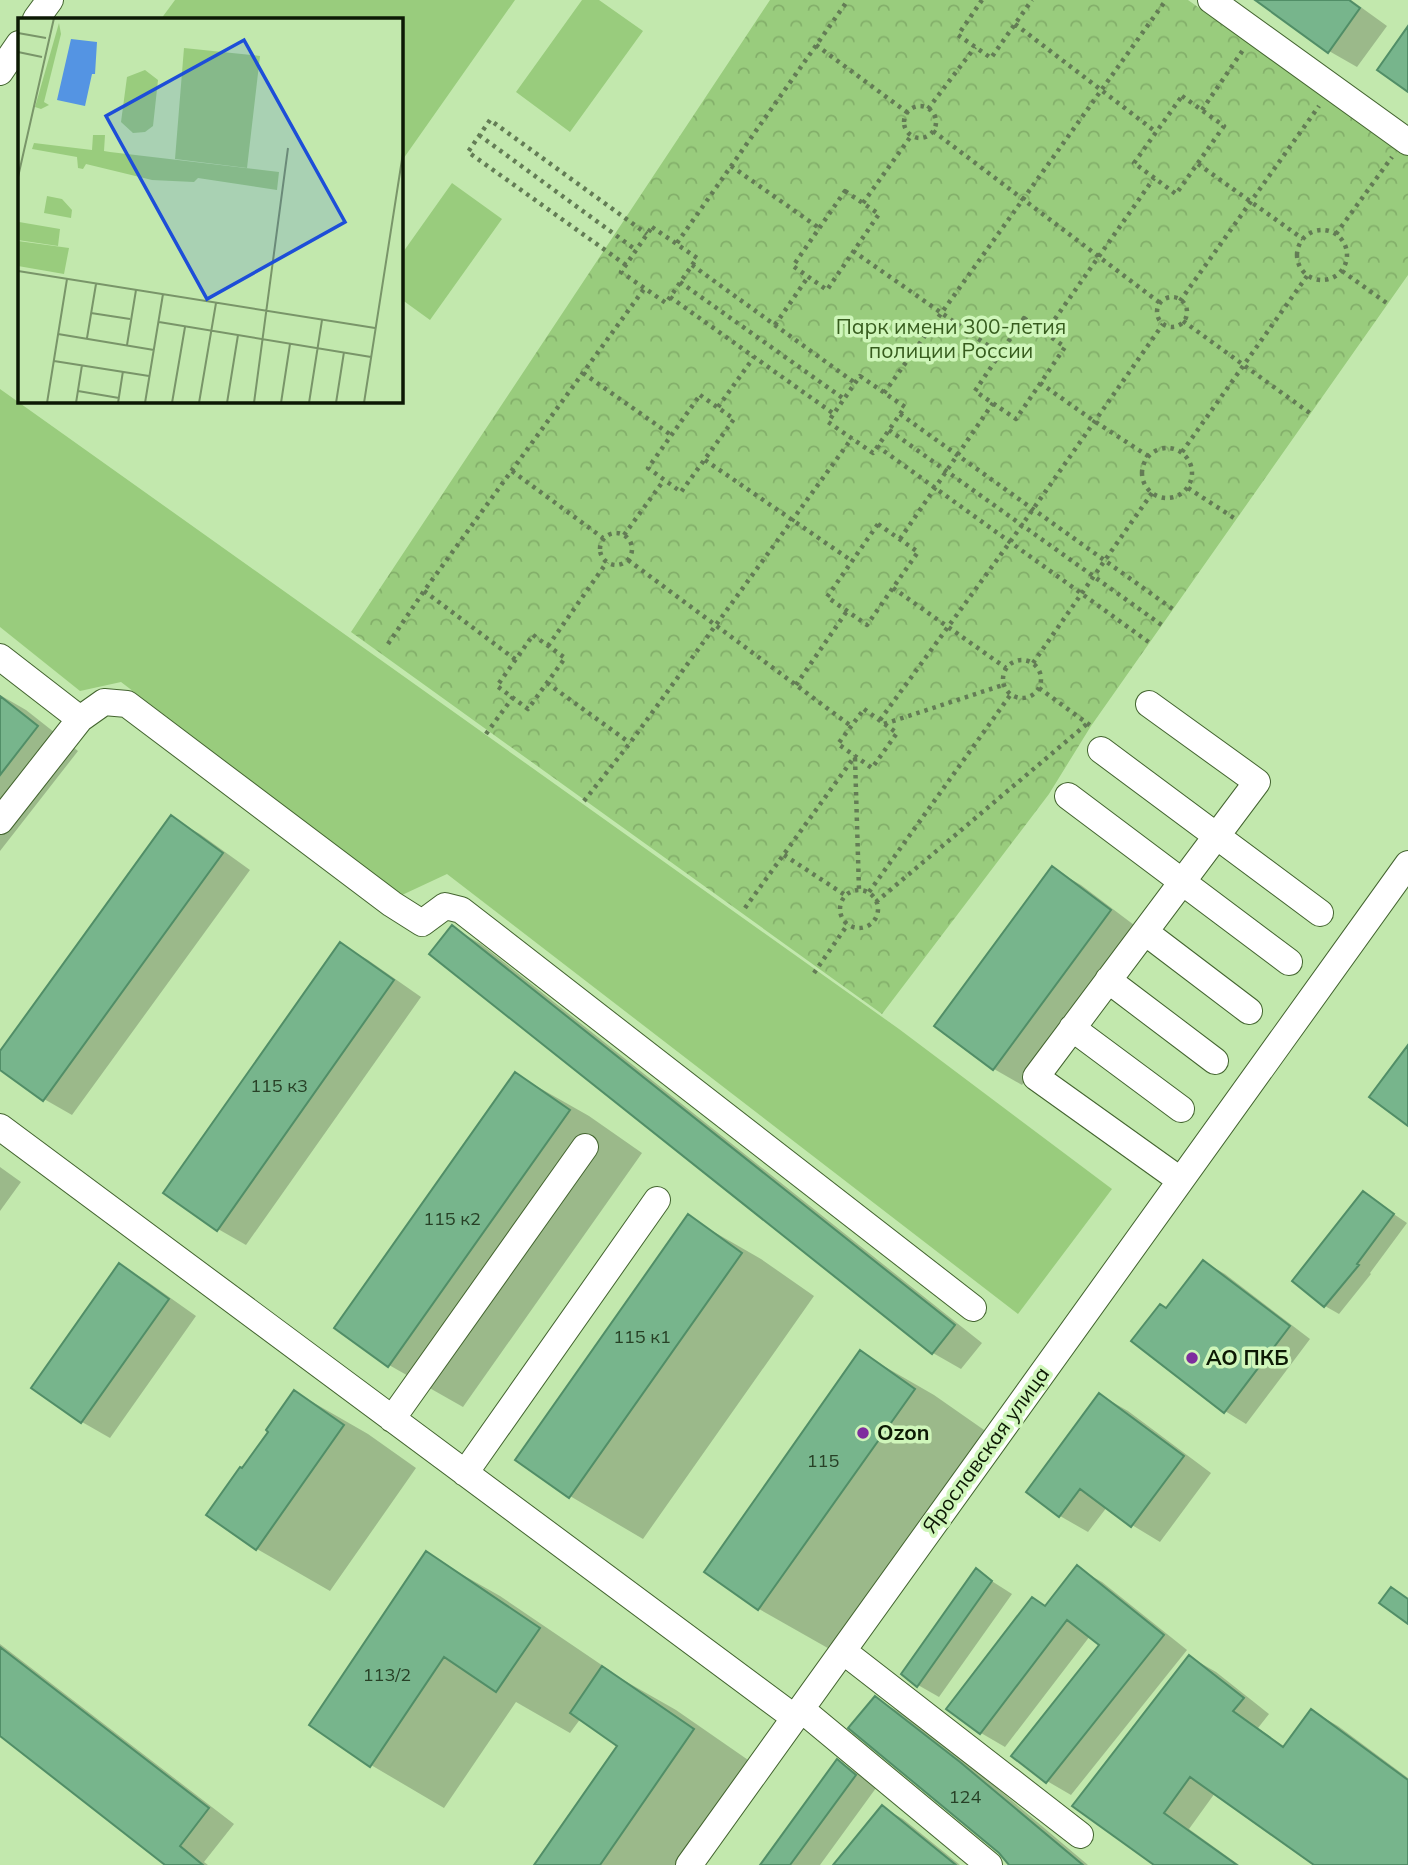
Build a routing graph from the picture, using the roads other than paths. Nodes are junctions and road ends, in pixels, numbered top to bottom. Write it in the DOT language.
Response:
graph roads {
  1 [pos="50,0"];
  2 [pos="1211,0"];
  3 [pos="37,18"];
  4 [pos="18,45"];
  5 [pos="0,72"];
  6 [pos="1406,141"];
  7 [pos="0,657"];
  8 [pos="1149,704"];
  9 [pos="80,719"];
  10 [pos="1101,750"];
  11 [pos="1068,796"];
  12 [pos="0,821"];
  13 [pos="1217,836"];
  14 [pos="1408,864"];
  15 [pos="1183,881"];
  16 [pos="1320,913"];
  17 [pos="1144,932"];
  18 [pos="1289,962"];
  19 [pos="1108,980"];
  20 [pos="1249,1010"];
  21 [pos="1072,1028"];
  22 [pos="1215,1060"];
  23 [pos="1181,1109"];
  24 [pos="0,1127"];
  25 [pos="584,1147"];
  26 [pos="1180,1180"];
  27 [pos="657,1200"];
  28 [pos="973,1308"];
  29 [pos="392,1419"];
  30 [pos="465,1473"];
  31 [pos="843,1651"];
  32 [pos="798,1713"];
  33 [pos="1080,1835"];
  34 [pos="689,1865"];
  35 [pos="989,1865"];
  1 -- 3 [label="street"];
  2 -- 6 [label="street"];
  4 -- 5 [label="street"];
  7 -- 9 [label="street"];
  8 -- 13 [label="street"];
  9 -- 12 [label="street"];
  9 -- 28 [label="street"];
  10 -- 13 [label="street"];
  11 -- 15 [label="street"];
  13 -- 15 [label="street"];
  13 -- 16 [label="street"];
  14 -- 26 [label="street, Ярославская улица"];
  15 -- 17 [label="street"];
  15 -- 18 [label="street"];
  17 -- 19 [label="street"];
  17 -- 20 [label="street"];
  19 -- 21 [label="street"];
  19 -- 22 [label="street"];
  21 -- 23 [label="street"];
  21 -- 26 [label="street"];
  24 -- 29 [label="street"];
  25 -- 29 [label="street"];
  26 -- 31 [label="street, Ярославская улица"];
  27 -- 30 [label="street"];
  29 -- 30 [label="street"];
  30 -- 32 [label="street"];
  31 -- 32 [label="street, Ярославская улица"];
  31 -- 33 [label="street"];
  32 -- 34 [label="street, Ярославская улица"];
  32 -- 35 [label="street"];
}
